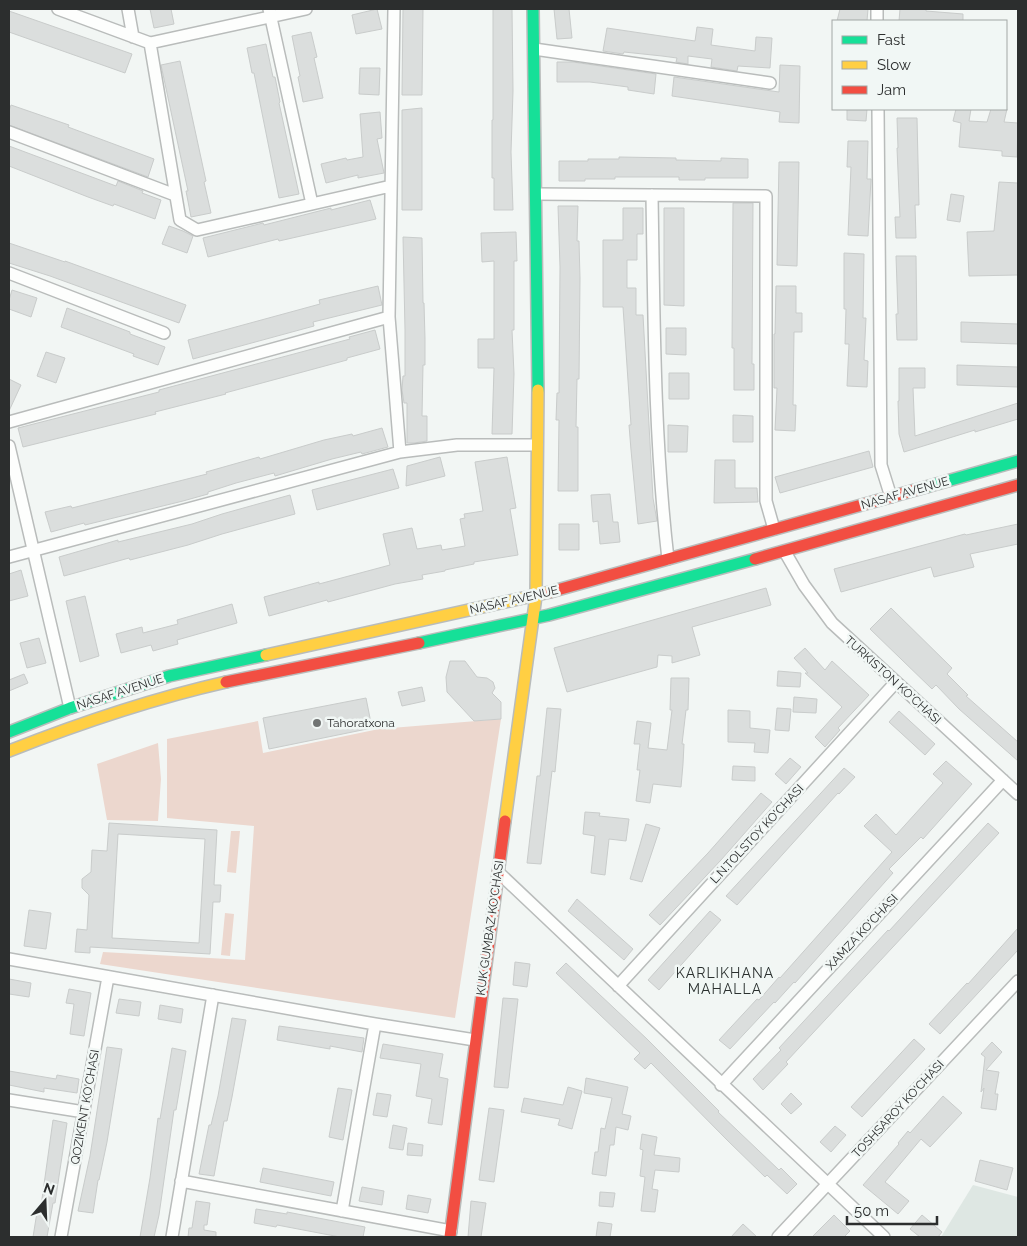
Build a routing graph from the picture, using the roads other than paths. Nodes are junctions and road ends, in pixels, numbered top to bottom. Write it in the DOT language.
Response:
graph roads {
  1 [pos="58,9"];
  2 [pos="128,9"];
  3 [pos="306,9"];
  4 [pos="394,9"];
  5 [pos="534,9"];
  6 [pos="270,13"];
  7 [pos="133,37"];
  8 [pos="150,43"];
  9 [pos="534,49"];
  10 [pos="770,83"];
  11 [pos="878,110"];
  12 [pos="9,132"];
  13 [pos="390,186"];
  14 [pos="536,194"];
  15 [pos="176,195"];
  16 [pos="652,195"];
  17 [pos="312,204"];
  18 [pos="9,273"];
  19 [pos="389,317"];
  20 [pos="164,332"];
  21 [pos="9,422"];
  22 [pos="537,445"];
  23 [pos="9,446"];
  24 [pos="400,452"];
  25 [pos="1018,461"];
  26 [pos="1018,485"];
  27 [pos="891,497"];
  28 [pos="774,529"];
  29 [pos="34,551"];
  30 [pos="786,552"];
  31 [pos="9,558"];
  32 [pos="668,559"];
  33 [pos="536,596"];
  34 [pos="533,619"];
  35 [pos="896,682"];
  36 [pos="70,708"];
  37 [pos="9,732"];
  38 [pos="9,751"];
  39 [pos="1003,780"];
  40 [pos="1018,794"];
  41 [pos="498,872"];
  42 [pos="9,959"];
  43 [pos="108,977"];
  44 [pos="1018,981"];
  45 [pos="618,986"];
  46 [pos="213,995"];
  47 [pos="375,1024"];
  48 [pos="475,1040"];
  49 [pos="721,1085"];
  50 [pos="9,1100"];
  51 [pos="84,1112"];
  52 [pos="181,1181"];
  53 [pos="828,1184"];
  54 [pos="342,1211"];
  55 [pos="451,1234"];
  56 [pos="61,1237"];
  57 [pos="172,1237"];
  58 [pos="778,1237"];
  59 [pos="884,1237"];
  1 -- 7 [label="street"];
  2 -- 7 [label="street"];
  3 -- 6 [label="street"];
  4 -- 13 [label="street"];
  5 -- 9 [label="main road, KUK GUMBAZ KO'CHASI"];
  6 -- 8 [label="street"];
  6 -- 17 [label="street"];
  7 -- 8 [label="street"];
  8 -- 15 [label="street"];
  9 -- 10 [label="street"];
  9 -- 14 [label="main road, KUK GUMBAZ KO'CHASI"];
  11 -- 27 [label="street"];
  12 -- 15 [label="street"];
  13 -- 17 [label="street"];
  13 -- 19 [label="street"];
  14 -- 16 [label="street"];
  14 -- 22 [label="main road, KUK GUMBAZ KO'CHASI"];
  15 -- 17 [label="street"];
  16 -- 28 [label="street"];
  16 -- 32 [label="street"];
  18 -- 20 [label="street"];
  19 -- 21 [label="street"];
  19 -- 24 [label="street"];
  22 -- 24 [label="street"];
  22 -- 33 [label="main road, KUK GUMBAZ KO'CHASI"];
  23 -- 29 [label="street"];
  24 -- 29 [label="street"];
  25 -- 27 [label="main road, NASAF AVENUE"];
  26 -- 30 [label="main road, NASAF AVENUE"];
  27 -- 28 [label="main road, NASAF AVENUE"];
  28 -- 32 [label="main road, NASAF AVENUE"];
  29 -- 31 [label="street"];
  29 -- 36 [label="street"];
  30 -- 34 [label="main road, NASAF AVENUE"];
  30 -- 35 [label="street, TURKISTON KO'CHASI"];
  32 -- 33 [label="main road, NASAF AVENUE"];
  33 -- 34 [label="main road, KUK GUMBAZ KO'CHASI"];
  33 -- 36 [label="main road, NASAF AVENUE"];
  34 -- 38 [label="main road, NASAF AVENUE"];
  34 -- 41 [label="main road, KUK GUMBAZ KO'CHASI"];
  35 -- 39 [label="street, TURKISTON KO'CHASI"];
  35 -- 45 [label="street, L.N.TOLSTOY KO'CHASI"];
  36 -- 37 [label="main road, NASAF AVENUE"];
  39 -- 40 [label="street, TURKISTON KO'CHASI"];
  39 -- 49 [label="street, XAMZA KO'CHASI"];
  41 -- 45 [label="street"];
  41 -- 48 [label="main road, KUK GUMBAZ KO'CHASI"];
  42 -- 43 [label="street"];
  43 -- 46 [label="street"];
  43 -- 51 [label="street, QOZIKENT KO'CHASI"];
  44 -- 53 [label="street, TOSHSAROY KO'CHASI"];
  45 -- 49 [label="street"];
  46 -- 47 [label="street"];
  46 -- 52 [label="street"];
  47 -- 48 [label="street"];
  47 -- 54 [label="street"];
  48 -- 55 [label="main road, KUK GUMBAZ KO'CHASI"];
  49 -- 53 [label="street"];
  50 -- 51 [label="street"];
  51 -- 56 [label="street, QOZIKENT KO'CHASI"];
  52 -- 54 [label="street"];
  52 -- 57 [label="street"];
  53 -- 58 [label="street, TOSHSAROY KO'CHASI"];
  53 -- 59 [label="street"];
  54 -- 55 [label="street"];
}
